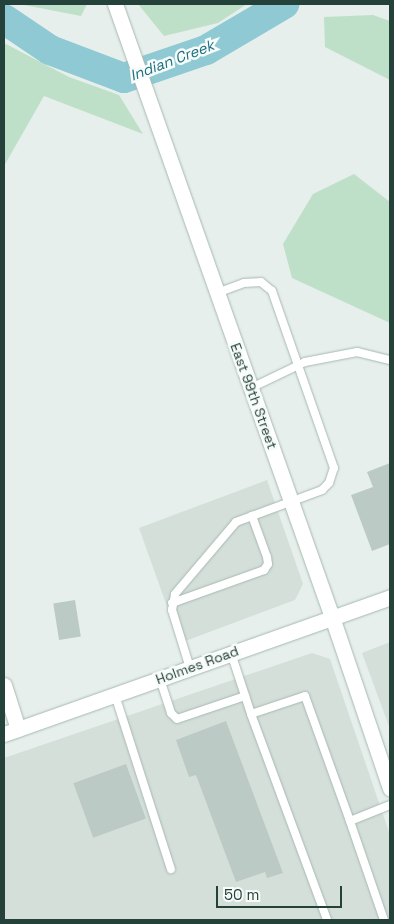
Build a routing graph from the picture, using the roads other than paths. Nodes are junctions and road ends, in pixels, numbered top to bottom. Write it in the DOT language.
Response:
graph roads {
  1 [pos="115,4"];
  2 [pos="217,293"];
  3 [pos="390,360"];
  4 [pos="300,365"];
  5 [pos="251,388"];
  6 [pos="293,502"];
  7 [pos="252,516"];
  8 [pos="390,597"];
  9 [pos="172,604"];
  10 [pos="332,617"];
  11 [pos="231,653"];
  12 [pos="190,668"];
  13 [pos="160,679"];
  14 [pos="4,685"];
  15 [pos="115,695"];
  16 [pos="245,696"];
  17 [pos="251,714"];
  18 [pos="11,732"];
  19 [pos="390,788"];
  20 [pos="390,805"];
  21 [pos="350,821"];
  22 [pos="171,869"];
  23 [pos="327,920"];
  24 [pos="384,920"];
  1 -- 2 [label="street, East 99th Street"];
  2 -- 4 [label="lane"];
  2 -- 5 [label="street, East 99th Street"];
  3 -- 4 [label="lane"];
  4 -- 5 [label="lane"];
  4 -- 6 [label="lane"];
  5 -- 6 [label="street, East 99th Street"];
  6 -- 7 [label="lane"];
  6 -- 10 [label="street, East 99th Street"];
  7 -- 9 [label="lane"];
  7 -- 9 [label="lane"];
  8 -- 10 [label="street, Holmes Road"];
  9 -- 12 [label="lane"];
  10 -- 11 [label="street, Holmes Road"];
  10 -- 19 [label="street, East 99th Street"];
  11 -- 12 [label="street, Holmes Road"];
  11 -- 16 [label="lane"];
  12 -- 13 [label="street, Holmes Road"];
  13 -- 15 [label="street, Holmes Road"];
  13 -- 16 [label="lane"];
  14 -- 18 [label="street"];
  15 -- 18 [label="street, Holmes Road"];
  15 -- 22 [label="lane"];
  16 -- 17 [label="lane"];
  17 -- 21 [label="lane"];
  17 -- 23 [label="lane"];
  20 -- 21 [label="lane"];
  21 -- 24 [label="lane"];
}
